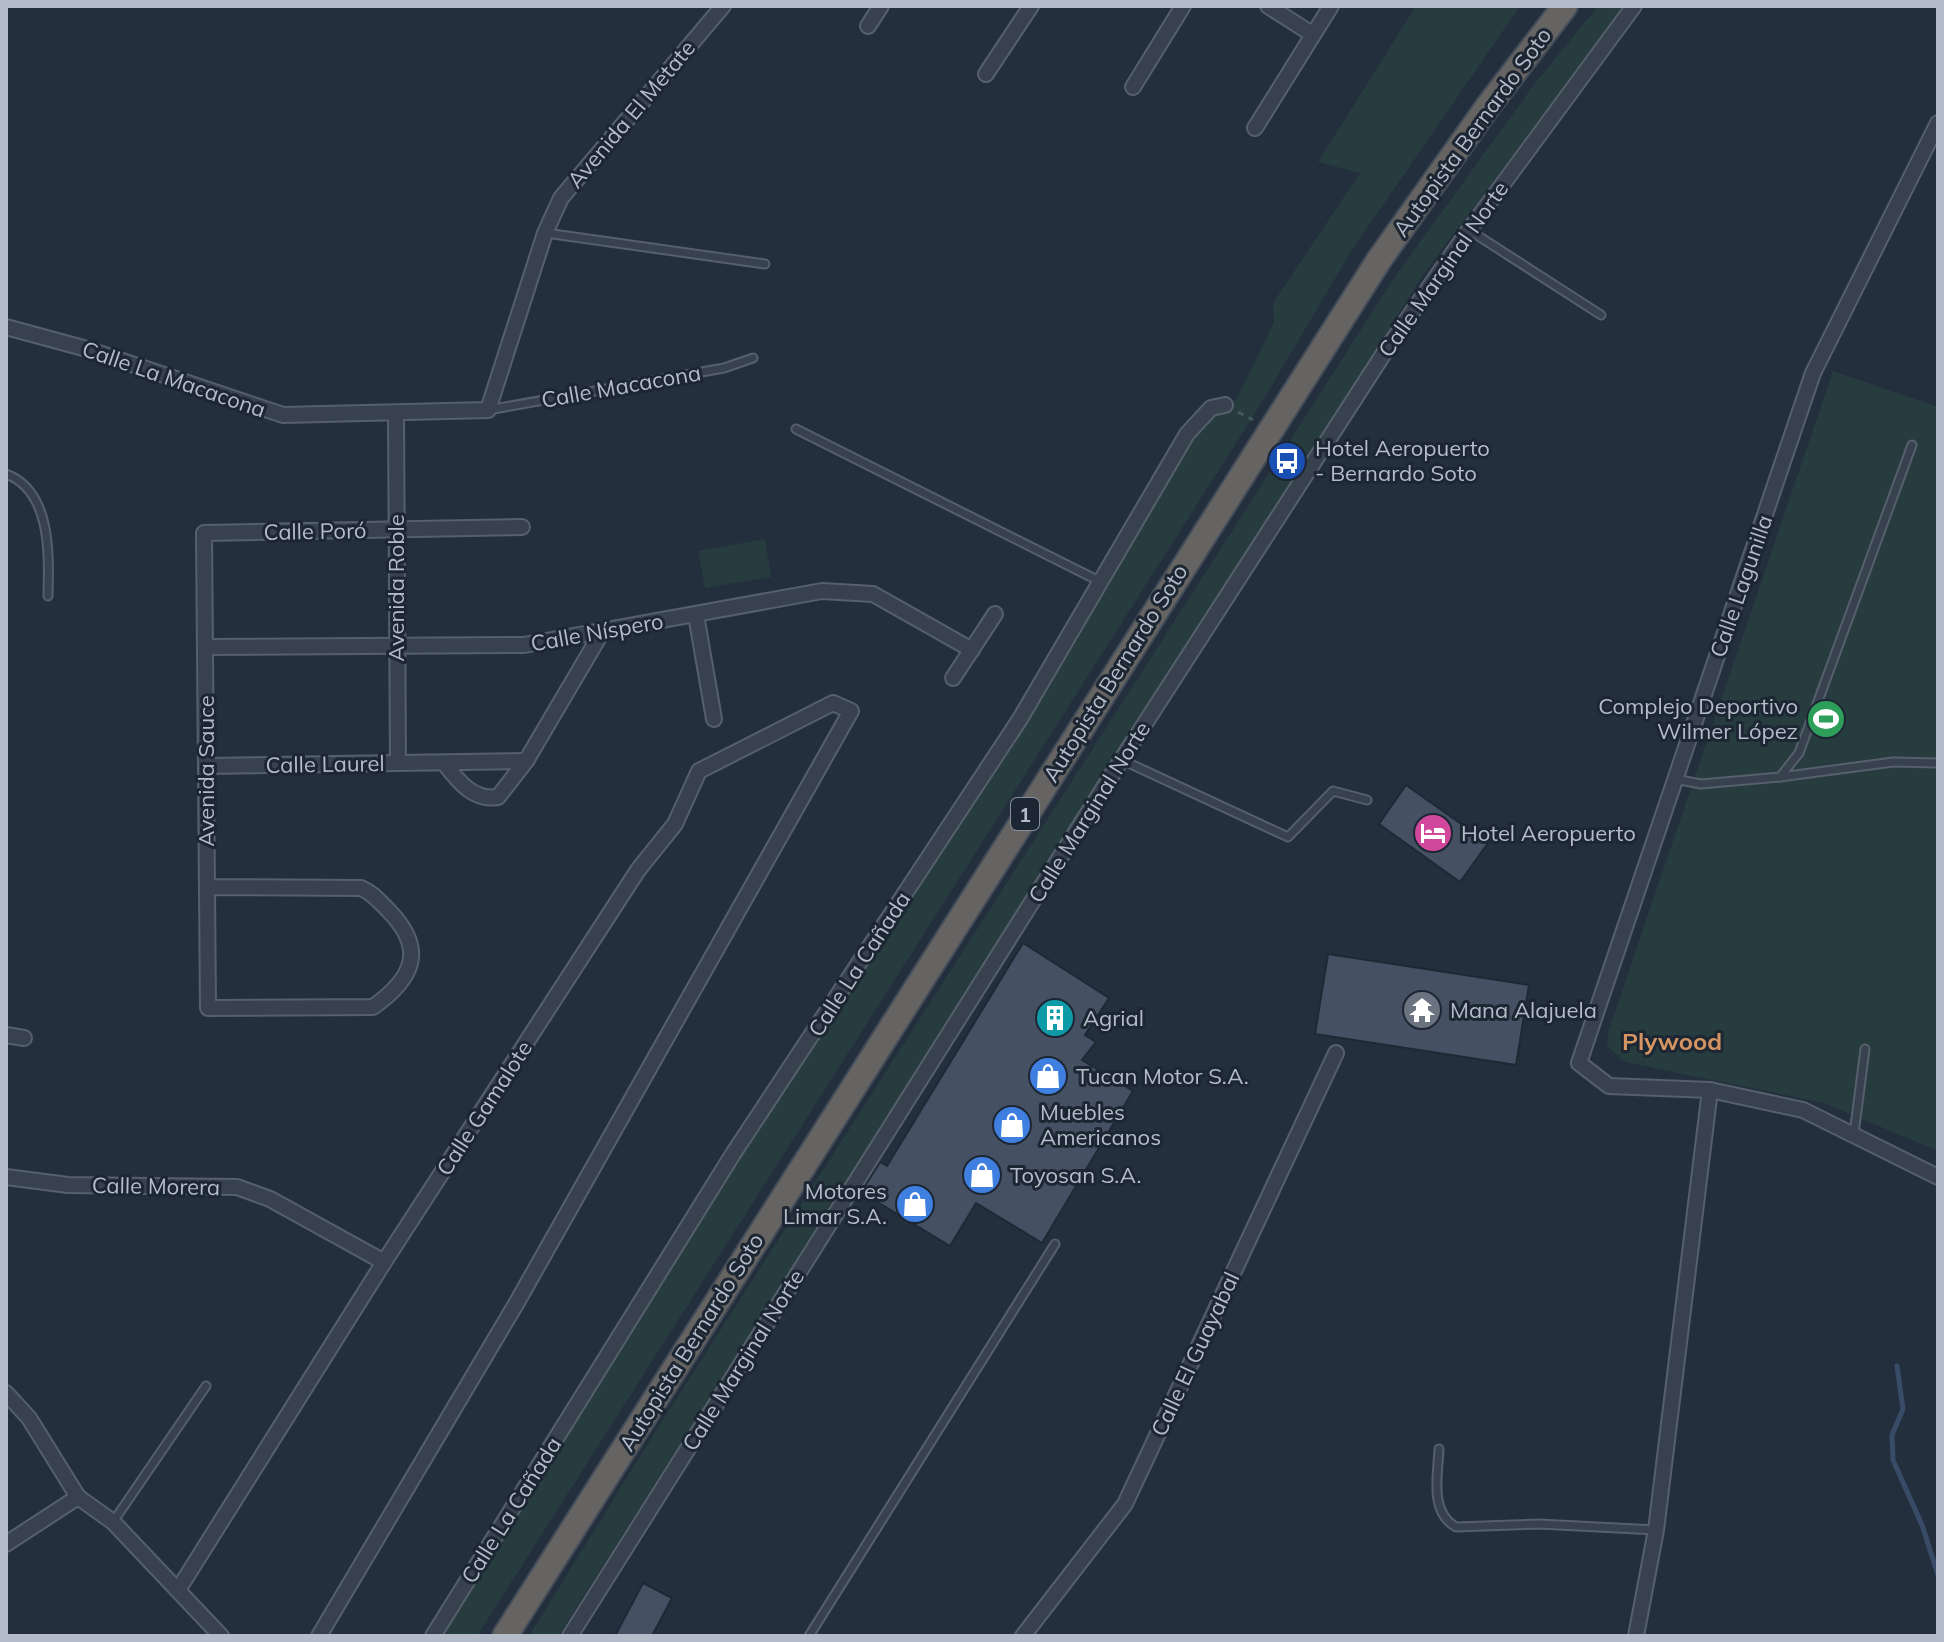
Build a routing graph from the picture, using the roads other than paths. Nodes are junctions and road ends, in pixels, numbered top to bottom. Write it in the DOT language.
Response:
graph roads {
  1 [pos="723,6"];
  2 [pos="881,6"];
  3 [pos="1031,6"];
  4 [pos="1183,6"];
  5 [pos="1268,6"];
  6 [pos="1331,6"];
  7 [pos="1565,6"];
  8 [pos="1634,6"];
  9 [pos="868,26"];
  10 [pos="1312,34"];
  11 [pos="986,74"];
  12 [pos="1133,87"];
  13 [pos="1938,123"];
  14 [pos="1255,128"];
  15 [pos="1469,230"];
  16 [pos="545,233"];
  17 [pos="765,264"];
  18 [pos="1601,315"];
  19 [pos="6,327"];
  20 [pos="753,358"];
  21 [pos="1225,405"];
  22 [pos="488,410"];
  23 [pos="396,413"];
  24 [pos="796,429"];
  25 [pos="1912,445"];
  26 [pos="6,474"];
  27 [pos="522,527"];
  28 [pos="396,529"];
  29 [pos="204,533"];
  30 [pos="1102,583"];
  31 [pos="48,596"];
  32 [pos="995,614"];
  33 [pos="696,615"];
  34 [pos="602,632"];
  35 [pos="205,647"];
  36 [pos="396,647"];
  37 [pos="972,650"];
  38 [pos="953,678"];
  39 [pos="714,719"];
  40 [pos="1122,759"];
  41 [pos="526,761"];
  42 [pos="398,763"];
  43 [pos="444,763"];
  44 [pos="1938,763"];
  45 [pos="206,766"];
  46 [pos="1780,777"];
  47 [pos="1675,779"];
  48 [pos="1367,800"];
  49 [pos="207,887"];
  50 [pos="6,1035"];
  51 [pos="24,1038"];
  52 [pos="1865,1049"];
  53 [pos="1336,1053"];
  54 [pos="1710,1090"];
  55 [pos="1854,1134"];
  56 [pos="6,1177"];
  57 [pos="1938,1177"];
  58 [pos="1055,1244"];
  59 [pos="384,1262"];
  60 [pos="206,1386"];
  61 [pos="6,1393"];
  62 [pos="1439,1449"];
  63 [pos="78,1497"];
  64 [pos="113,1522"];
  65 [pos="1656,1530"];
  66 [pos="6,1544"];
  67 [pos="178,1590"];
  68 [pos="221,1636"];
  69 [pos="319,1636"];
  70 [pos="433,1636"];
  71 [pos="505,1636"];
  72 [pos="570,1636"];
  73 [pos="809,1636"];
  74 [pos="1023,1636"];
  75 [pos="1636,1636"];
  1 -- 16 [label="street, Avenida El Metate"];
  2 -- 9 [label="street"];
  3 -- 11 [label="street"];
  4 -- 12 [label="street"];
  5 -- 10 [label="street"];
  6 -- 10 [label="street"];
  7 -- 71 [label="highway, Autopista Bernardo Soto / 1"];
  8 -- 15 [label="street, Calle Marginal Norte"];
  10 -- 14 [label="street"];
  13 -- 47 [label="street, Calle Lagunilla"];
  15 -- 18 [label="lane"];
  15 -- 40 [label="street, Calle Marginal Norte"];
  16 -- 17 [label="lane"];
  16 -- 22 [label="street, Avenida El Metate"];
  19 -- 23 [label="street, Calle La Macacona"];
  20 -- 22 [label="lane, Calle Macacona"];
  21 -- 30 [label="street, Calle La Cañada"];
  22 -- 23 [label="street, Calle La Macacona"];
  23 -- 28 [label="street, Avenida Roble"];
  24 -- 30 [label="lane"];
  25 -- 46 [label="lane"];
  26 -- 31 [label="lane"];
  27 -- 28 [label="street, Calle Poró"];
  28 -- 29 [label="street, Calle Poró"];
  28 -- 36 [label="street, Avenida Roble"];
  29 -- 35 [label="street, Avenida Sauce"];
  30 -- 70 [label="street, Calle La Cañada"];
  32 -- 37 [label="street"];
  33 -- 34 [label="street, Calle Níspero"];
  33 -- 37 [label="street, Calle Níspero"];
  33 -- 39 [label="street"];
  34 -- 36 [label="street, Calle Níspero"];
  34 -- 41 [label="street"];
  35 -- 36 [label="street, Calle Níspero"];
  35 -- 45 [label="street, Avenida Sauce"];
  36 -- 42 [label="street, Avenida Roble"];
  37 -- 38 [label="street"];
  40 -- 48 [label="lane"];
  40 -- 72 [label="street, Calle Marginal Norte"];
  41 -- 43 [label="street, Calle Laurel"];
  41 -- 43 [label="street"];
  42 -- 43 [label="street, Calle Laurel"];
  42 -- 45 [label="street, Calle Laurel"];
  44 -- 46 [label="lane"];
  45 -- 49 [label="street, Avenida Sauce"];
  46 -- 47 [label="lane"];
  47 -- 54 [label="street, Calle Lagunilla"];
  49 -- 49 [label="street, Avenida Sauce"];
  50 -- 51 [label="street"];
  52 -- 55 [label="lane"];
  53 -- 74 [label="street, Calle El Guayabal"];
  54 -- 55 [label="street, Calle Lagunilla"];
  54 -- 65 [label="street"];
  55 -- 57 [label="street, Calle Lagunilla"];
  56 -- 59 [label="street, Calle Morera"];
  58 -- 73 [label="lane"];
  59 -- 67 [label="street, Calle Gamalote"];
  59 -- 69 [label="street, Calle Gamalote"];
  60 -- 64 [label="lane"];
  61 -- 63 [label="street"];
  62 -- 65 [label="lane"];
  63 -- 64 [label="street"];
  63 -- 66 [label="street"];
  64 -- 67 [label="street"];
  65 -- 75 [label="street"];
  67 -- 68 [label="street"];
}
